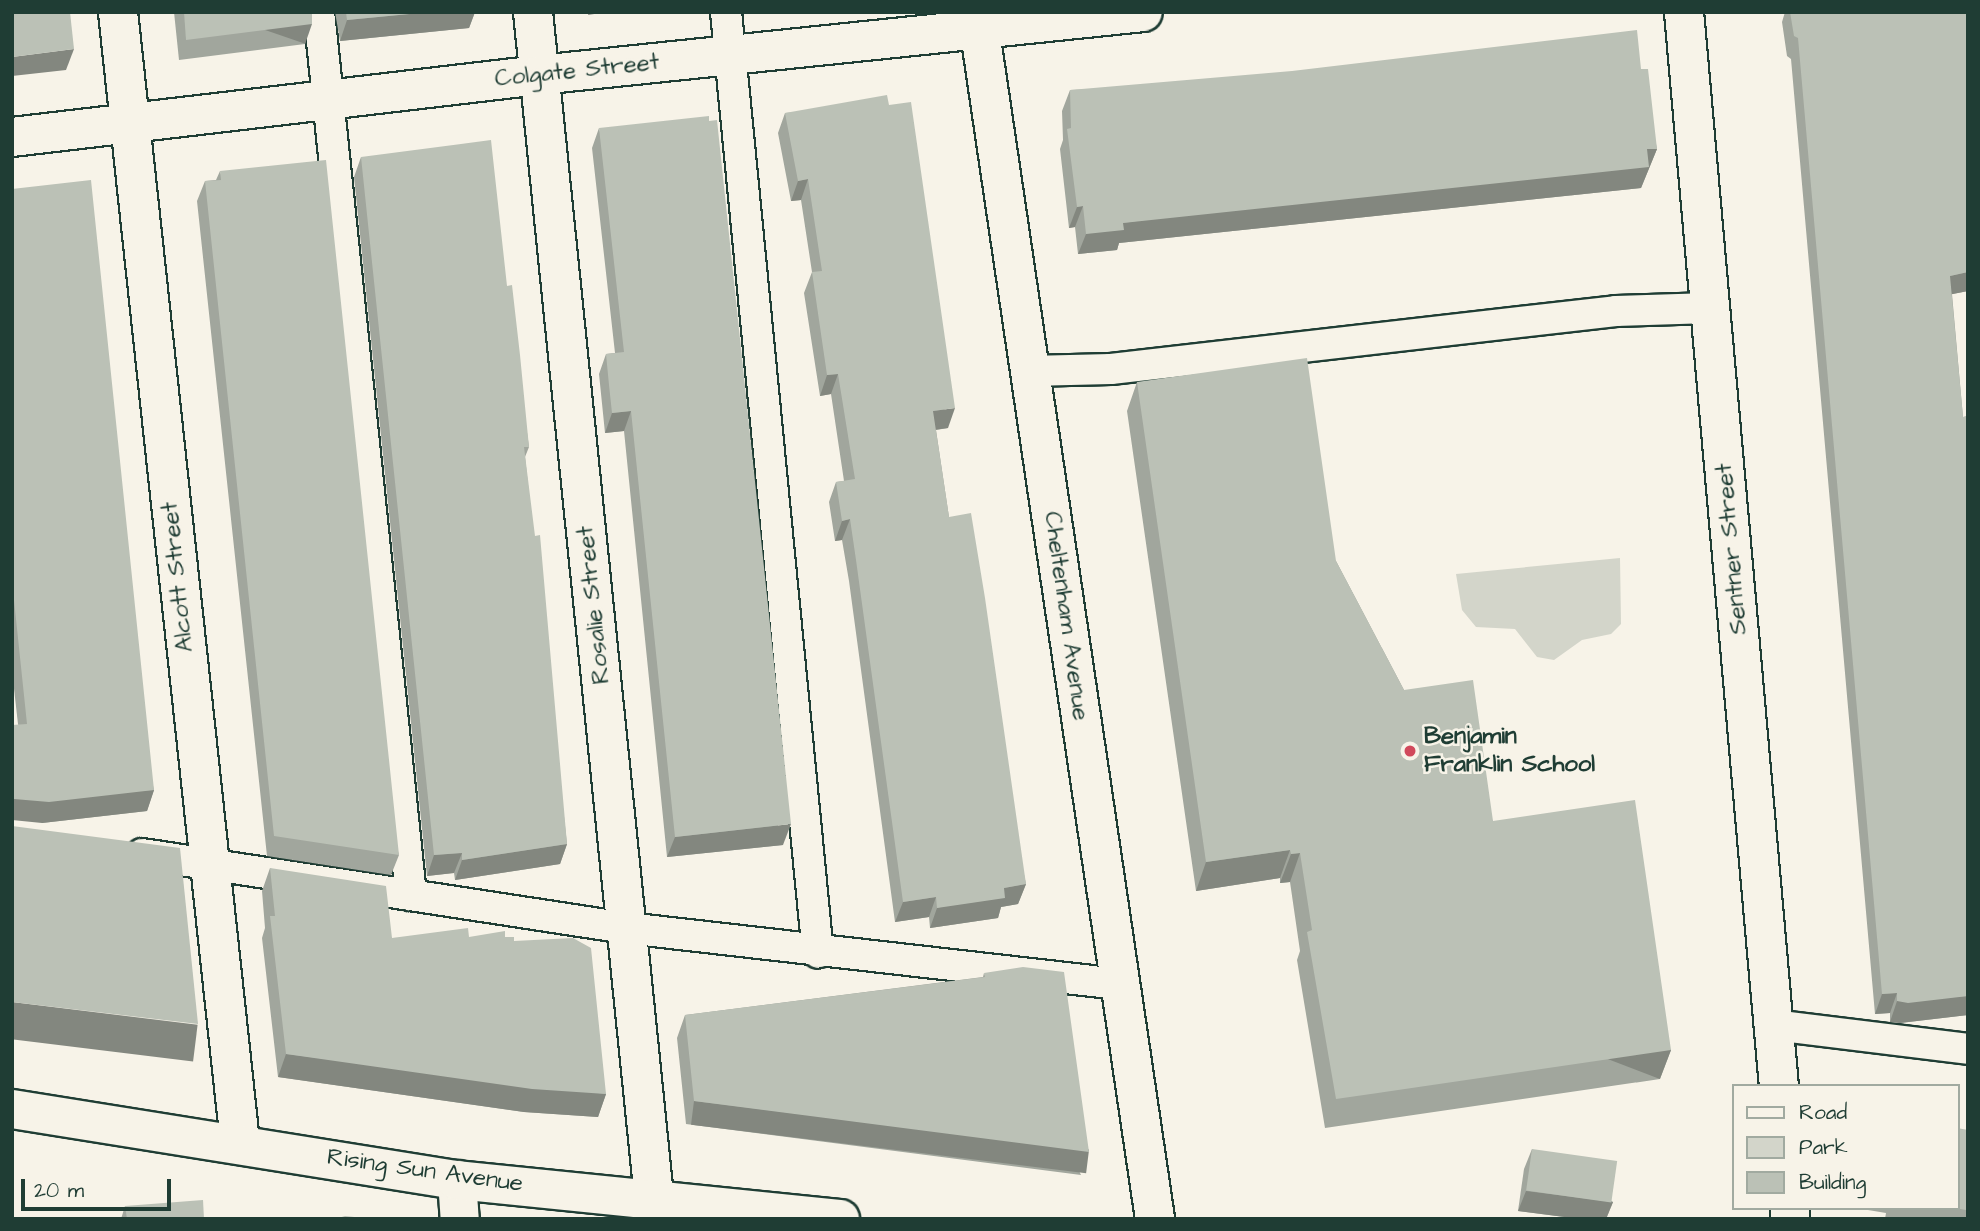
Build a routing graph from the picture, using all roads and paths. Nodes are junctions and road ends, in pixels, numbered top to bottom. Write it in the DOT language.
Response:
graph roads {
  1 [pos="118,12"];
  2 [pos="319,12"];
  3 [pos="533,12"];
  4 [pos="726,12"];
  5 [pos="1143,12"];
  6 [pos="1684,12"];
  7 [pos="978,20"];
  8 [pos="730,54"];
  9 [pos="539,75"];
  10 [pos="328,101"];
  11 [pos="129,124"];
  12 [pos="12,137"];
  13 [pos="1710,308"];
  14 [pos="1029,370"];
  15 [pos="117,851"];
  16 [pos="209,864"];
  17 [pos="411,895"];
  18 [pos="627,928"];
  19 [pos="818,953"];
  20 [pos="1120,984"];
  21 [pos="1773,1025"];
  22 [pos="1968,1049"];
  23 [pos="1779,1084"];
  24 [pos="12,1109"];
  25 [pos="240,1142"];
  26 [pos="457,1180"];
  27 [pos="654,1198"];
  28 [pos="460,1219"];
  29 [pos="841,1219"];
  30 [pos="1155,1219"];
  1 -- 11 [label="street, Alcott Street"];
  2 -- 10 [label="lane"];
  3 -- 9 [label="street, Rosalie Street"];
  4 -- 8 [label="lane"];
  5 -- 7 [label="street, Colgate Street"];
  6 -- 13 [label="street, Sentner Street"];
  7 -- 8 [label="street, Colgate Street"];
  7 -- 14 [label="street, Cheltenham Avenue"];
  8 -- 9 [label="street, Colgate Street"];
  8 -- 19 [label="lane"];
  9 -- 10 [label="street, Colgate Street"];
  9 -- 18 [label="street, Rosalie Street"];
  10 -- 11 [label="street, Colgate Street"];
  10 -- 17 [label="lane"];
  11 -- 12 [label="street, Colgate Street"];
  11 -- 16 [label="street, Alcott Street"];
  13 -- 14 [label="lane"];
  13 -- 21 [label="street, Sentner Street"];
  14 -- 20 [label="street, Cheltenham Avenue"];
  15 -- 16 [label="lane"];
  16 -- 17 [label="lane"];
  16 -- 25 [label="street, Alcott Street"];
  17 -- 18 [label="lane"];
  18 -- 19 [label="lane"];
  18 -- 27 [label="street, Rosalie Street"];
  19 -- 20 [label="lane"];
  20 -- 30 [label="street, Cheltenham Avenue"];
  21 -- 22 [label="lane"];
  21 -- 23 [label="street, Sentner Street"];
  24 -- 25 [label="street, Rising Sun Avenue"];
  25 -- 26 [label="street, Rising Sun Avenue"];
  26 -- 27 [label="street, Rising Sun Avenue"];
  26 -- 28 [label="street"];
  27 -- 29 [label="street, Rising Sun Avenue"];
}
